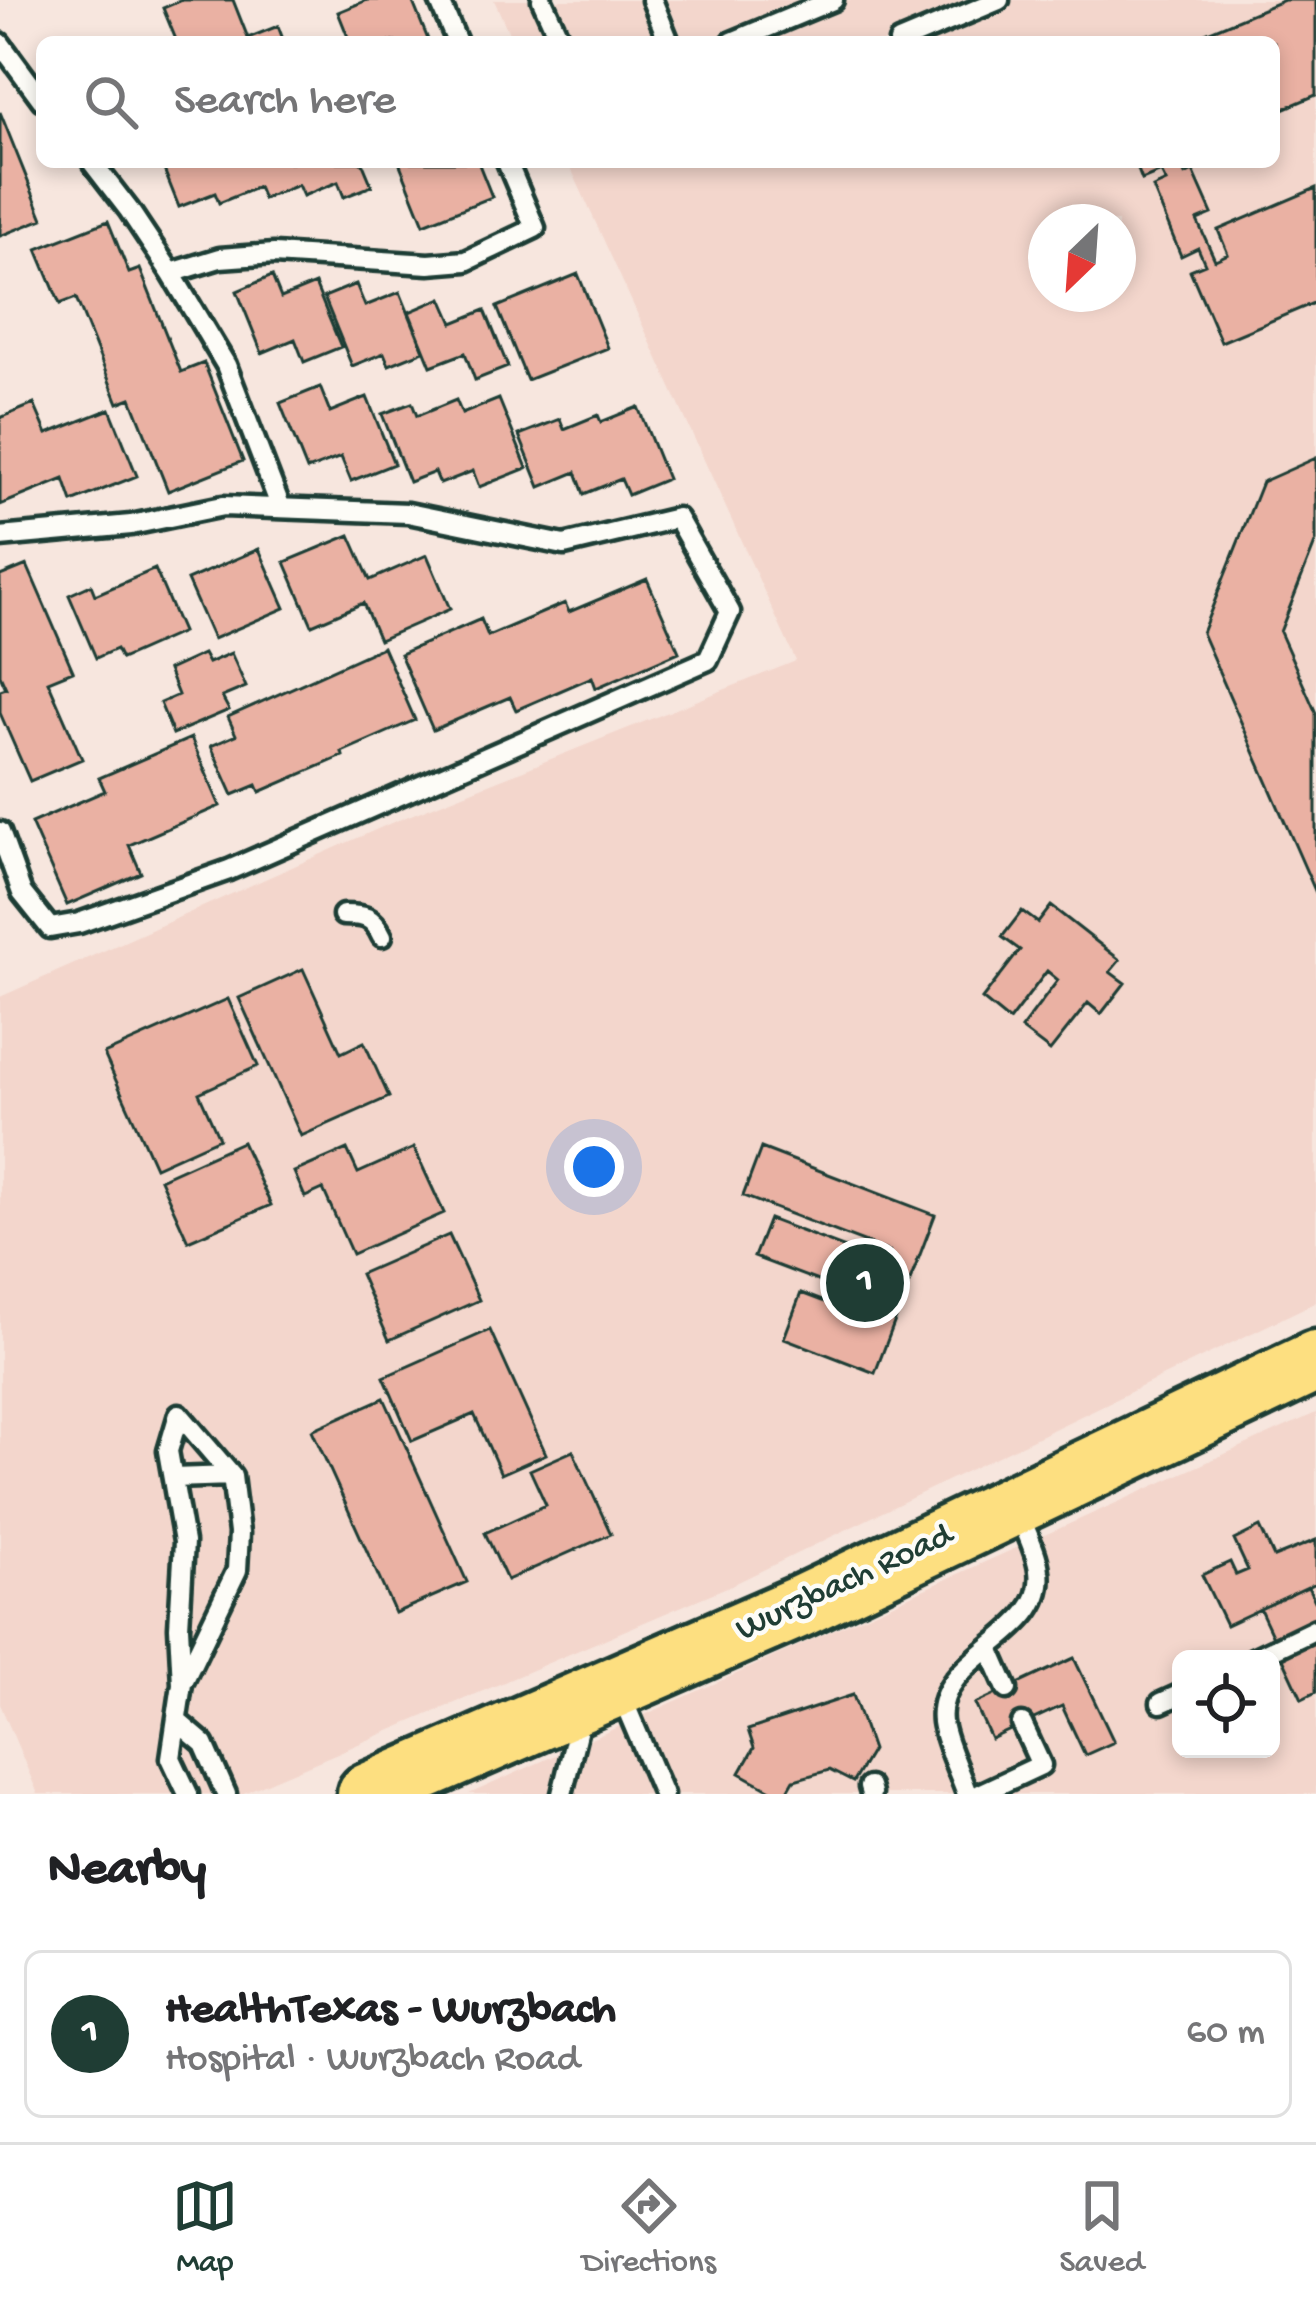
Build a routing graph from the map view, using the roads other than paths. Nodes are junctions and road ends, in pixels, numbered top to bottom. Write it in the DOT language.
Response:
graph roads {
  1 [pos="439,0"];
  2 [pos="542,0"];
  3 [pos="652,0"];
  4 [pos="833,0"];
  5 [pos="1000,0"];
  6 [pos="454,36"];
  7 [pos="558,36"];
  8 [pos="667,36"];
  9 [pos="746,36"];
  10 [pos="913,36"];
  11 [pos="0,43"];
  12 [pos="36,92"];
  13 [pos="97,168"];
  14 [pos="510,168"];
  15 [pos="171,273"];
  16 [pos="281,508"];
  17 [pos="0,536"];
  18 [pos="0,832"];
  19 [pos="1316,1361"];
  20 [pos="232,1476"];
  21 [pos="172,1478"];
  22 [pos="1016,1504"];
  23 [pos="1316,1628"];
  24 [pos="989,1648"];
  25 [pos="1271,1650"];
  26 [pos="182,1684"];
  27 [pos="1007,1689"];
  28 [pos="601,1693"];
  29 [pos="1172,1698"];
  30 [pos="1161,1703"];
  31 [pos="177,1721"];
  32 [pos="1022,1724"];
  33 [pos="188,1794"];
  34 [pos="226,1794"];
  35 [pos="368,1794"];
  36 [pos="562,1794"];
  37 [pos="663,1794"];
  38 [pos="967,1794"];
  39 [pos="979,1794"];
  1 -- 6 [label="lane"];
  2 -- 7 [label="lane"];
  3 -- 8 [label="lane"];
  4 -- 9 [label="lane"];
  5 -- 10 [label="lane"];
  11 -- 12 [label="lane"];
  13 -- 15 [label="lane"];
  14 -- 15 [label="lane"];
  15 -- 16 [label="lane"];
  16 -- 17 [label="lane"];
  16 -- 18 [label="lane"];
  19 -- 22 [label="main road, Wurzbach Road"];
  20 -- 21 [label="lane"];
  20 -- 21 [label="lane"];
  20 -- 26 [label="lane"];
  21 -- 26 [label="lane"];
  22 -- 24 [label="lane"];
  22 -- 28 [label="main road, Wurzbach Road"];
  23 -- 25 [label="lane"];
  24 -- 27 [label="lane"];
  24 -- 38 [label="lane"];
  26 -- 31 [label="lane"];
  28 -- 35 [label="main road, Wurzbach Road"];
  28 -- 36 [label="lane"];
  28 -- 37 [label="lane"];
  29 -- 30 [label="lane"];
  31 -- 33 [label="lane"];
  31 -- 34 [label="lane"];
  32 -- 39 [label="lane"];
}
